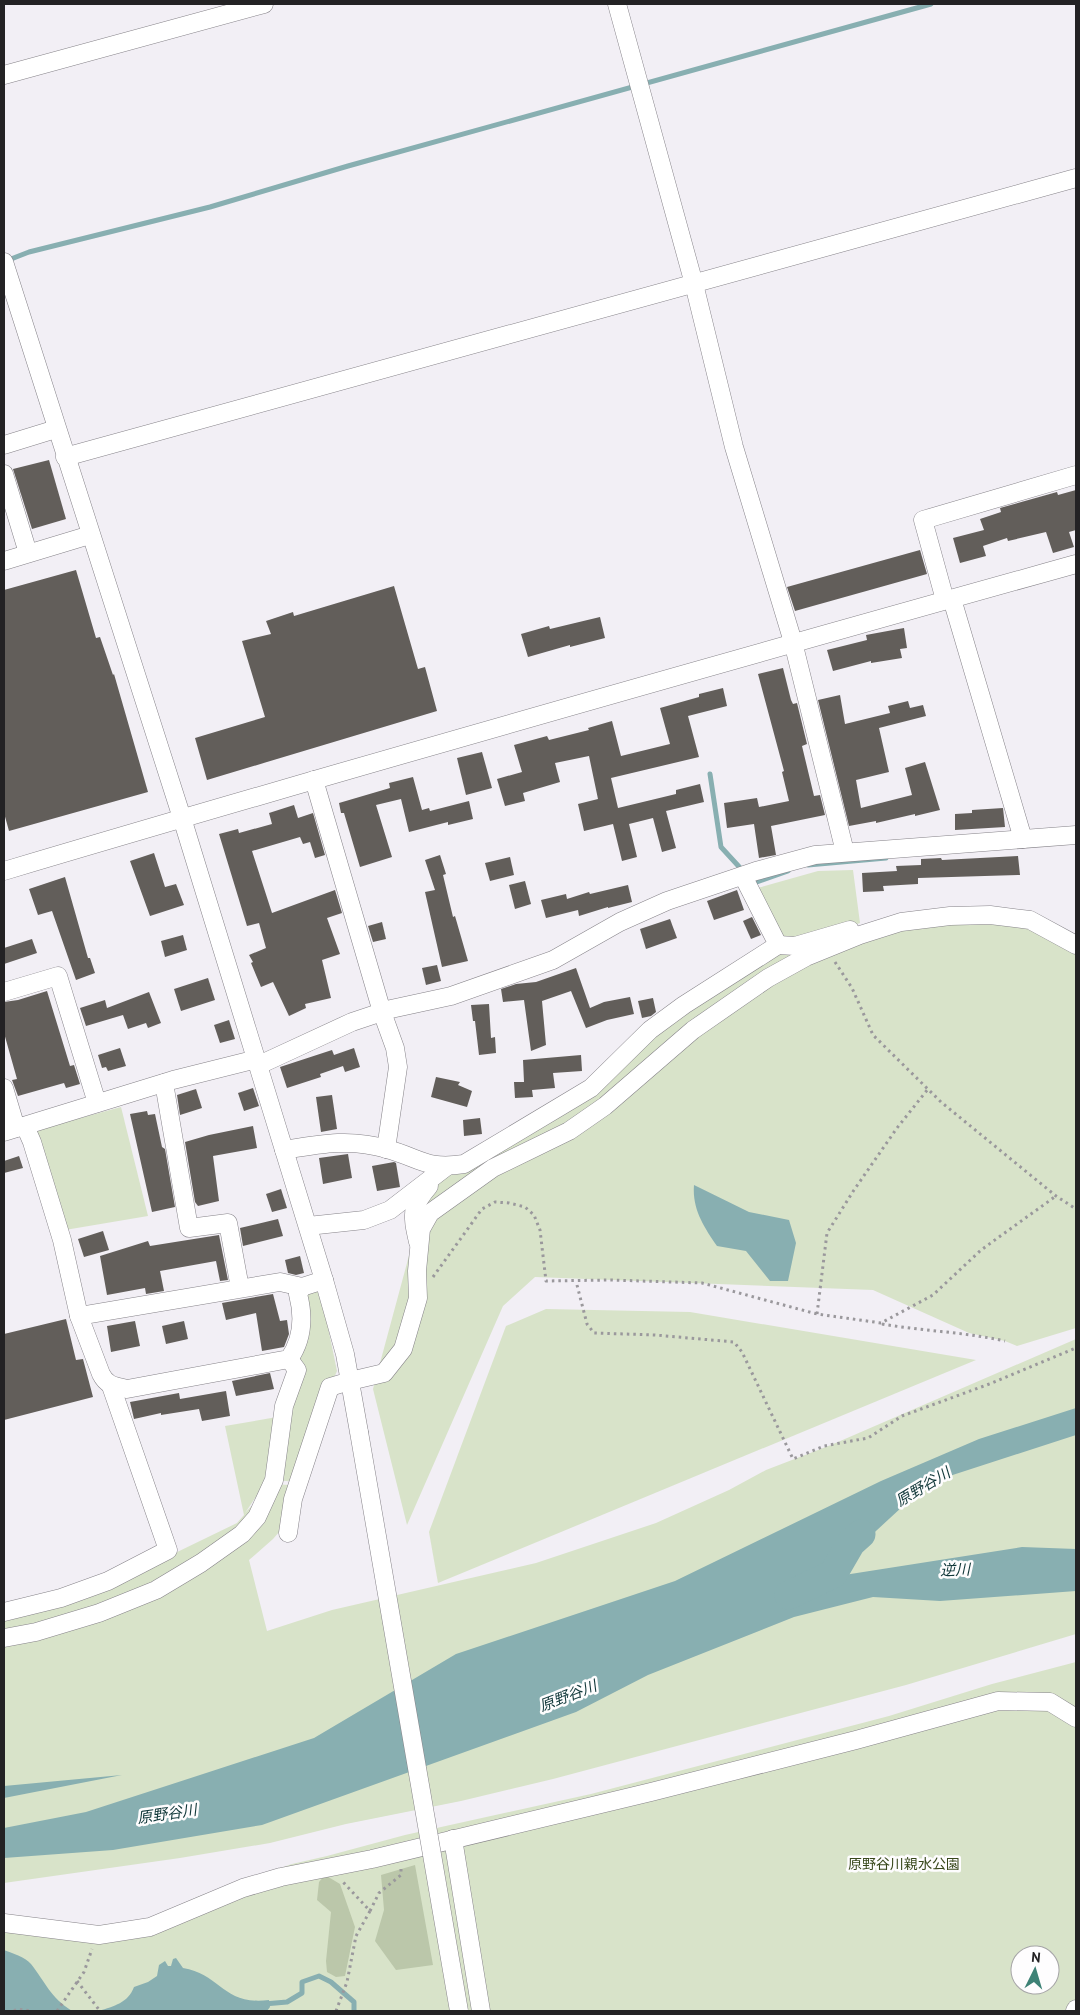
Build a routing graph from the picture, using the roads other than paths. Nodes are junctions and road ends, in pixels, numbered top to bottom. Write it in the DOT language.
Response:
graph roads {
  1 [pos="264,4"];
  2 [pos="617,4"];
  3 [pos="4,75"];
  4 [pos="1076,178"];
  5 [pos="4,262"];
  6 [pos="694,284"];
  7 [pos="56,429"];
  8 [pos="4,445"];
  9 [pos="65,457"];
  10 [pos="4,474"];
  11 [pos="1076,475"];
  12 [pos="90,535"];
  13 [pos="28,553"];
  14 [pos="4,561"];
  15 [pos="1076,564"];
  16 [pos="948,600"];
  17 [pos="793,642"];
  18 [pos="314,780"];
  19 [pos="182,818"];
  20 [pos="1076,835"];
  21 [pos="1023,839"];
  22 [pos="845,852"];
  23 [pos="4,872"];
  24 [pos="743,876"];
  25 [pos="901,922"];
  26 [pos="1076,944"];
  27 [pos="778,945"];
  28 [pos="4,992"];
  29 [pos="382,1012"];
  30 [pos="258,1062"];
  31 [pos="164,1083"];
  32 [pos="4,1088"];
  33 [pos="97,1103"];
  34 [pos="15,1129"];
  35 [pos="386,1148"];
  36 [pos="284,1150"];
  37 [pos="446,1167"];
  38 [pos="308,1226"];
  39 [pos="419,1248"];
  40 [pos="324,1280"];
  41 [pos="302,1287"];
  42 [pos="240,1288"];
  43 [pos="79,1316"];
  44 [pos="289,1359"];
  45 [pos="350,1381"];
  46 [pos="111,1386"];
  47 [pos="274,1480"];
  48 [pos="297,1488"];
  49 [pos="288,1533"];
  50 [pos="4,1612"];
  51 [pos="4,1638"];
  52 [pos="1076,1718"];
  53 [pos="453,1839"];
  54 [pos="4,1923"];
  55 [pos="459,2011"];
  56 [pos="481,2011"];
  1 -- 3 [label="street"];
  2 -- 6 [label="street"];
  4 -- 6 [label="street"];
  5 -- 7 [label="street"];
  6 -- 9 [label="street"];
  6 -- 17 [label="street"];
  7 -- 8 [label="street"];
  7 -- 9 [label="street"];
  9 -- 12 [label="street"];
  10 -- 13 [label="street"];
  11 -- 16 [label="street"];
  12 -- 13 [label="street"];
  12 -- 19 [label="street"];
  13 -- 14 [label="street"];
  15 -- 16 [label="street"];
  16 -- 17 [label="street"];
  16 -- 21 [label="street"];
  17 -- 18 [label="street"];
  17 -- 22 [label="street"];
  18 -- 19 [label="street"];
  18 -- 29 [label="street"];
  19 -- 23 [label="street"];
  19 -- 30 [label="street"];
  20 -- 21 [label="street"];
  21 -- 22 [label="street"];
  22 -- 24 [label="street"];
  24 -- 27 [label="street"];
  24 -- 29 [label="street"];
  25 -- 26 [label="street"];
  25 -- 27 [label="street"];
  25 -- 39 [label="street"];
  27 -- 37 [label="street"];
  28 -- 33 [label="street"];
  29 -- 30 [label="street"];
  29 -- 35 [label="street"];
  30 -- 31 [label="street"];
  30 -- 36 [label="street"];
  31 -- 33 [label="street"];
  31 -- 42 [label="street"];
  32 -- 34 [label="street"];
  33 -- 34 [label="street"];
  34 -- 43 [label="street"];
  35 -- 36 [label="street"];
  35 -- 37 [label="street"];
  36 -- 38 [label="street"];
  37 -- 38 [label="street"];
  37 -- 39 [label="street"];
  38 -- 40 [label="street"];
  39 -- 45 [label="street"];
  40 -- 41 [label="street"];
  40 -- 45 [label="street"];
  41 -- 42 [label="street"];
  41 -- 44 [label="street"];
  42 -- 43 [label="street"];
  43 -- 46 [label="street"];
  44 -- 46 [label="street"];
  44 -- 47 [label="street"];
  45 -- 48 [label="street"];
  45 -- 55 [label="street, bridge"];
  46 -- 50 [label="street"];
  47 -- 48 [label="street"];
  47 -- 51 [label="street"];
  48 -- 49 [label="street"];
  52 -- 53 [label="street"];
  53 -- 54 [label="street"];
  53 -- 56 [label="street"];
}
